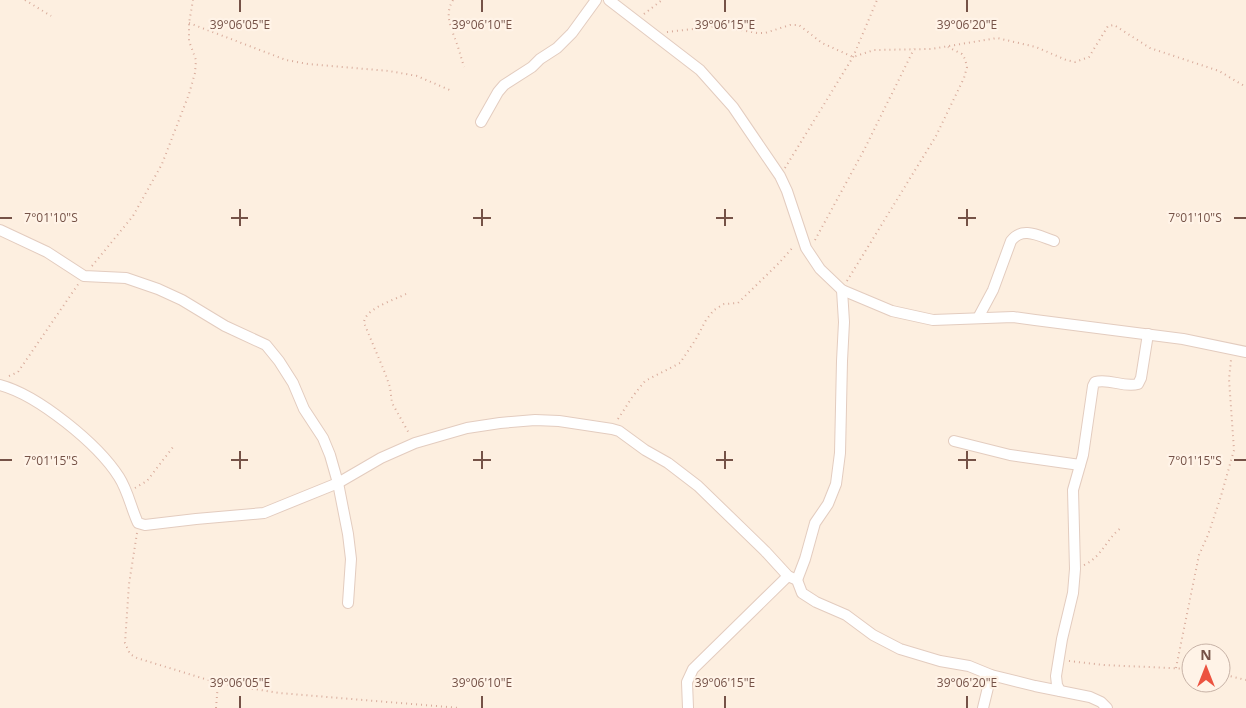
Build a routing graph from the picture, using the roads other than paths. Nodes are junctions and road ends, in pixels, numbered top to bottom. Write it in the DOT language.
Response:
graph roads {
  1 [pos="596,0"];
  2 [pos="609,0"];
  3 [pos="481,122"];
  4 [pos="0,230"];
  5 [pos="1054,241"];
  6 [pos="842,290"];
  7 [pos="978,318"];
  8 [pos="1148,334"];
  9 [pos="1246,352"];
  10 [pos="3,381"];
  11 [pos="954,442"];
  12 [pos="1080,465"];
  13 [pos="338,483"];
  14 [pos="792,578"];
  15 [pos="348,603"];
  16 [pos="991,675"];
  17 [pos="1060,692"];
  18 [pos="688,708"];
  19 [pos="983,708"];
  20 [pos="1107,708"];
  1 -- 3 [label="street"];
  2 -- 6 [label="street"];
  4 -- 13 [label="street"];
  5 -- 7 [label="street"];
  6 -- 7 [label="street"];
  6 -- 14 [label="street"];
  7 -- 8 [label="street"];
  8 -- 9 [label="street"];
  8 -- 12 [label="street"];
  10 -- 13 [label="street"];
  11 -- 12 [label="street"];
  12 -- 17 [label="street"];
  13 -- 14 [label="street"];
  13 -- 15 [label="street"];
  14 -- 16 [label="street"];
  14 -- 18 [label="street"];
  16 -- 17 [label="street"];
  16 -- 19 [label="street"];
  17 -- 20 [label="street"];
}
